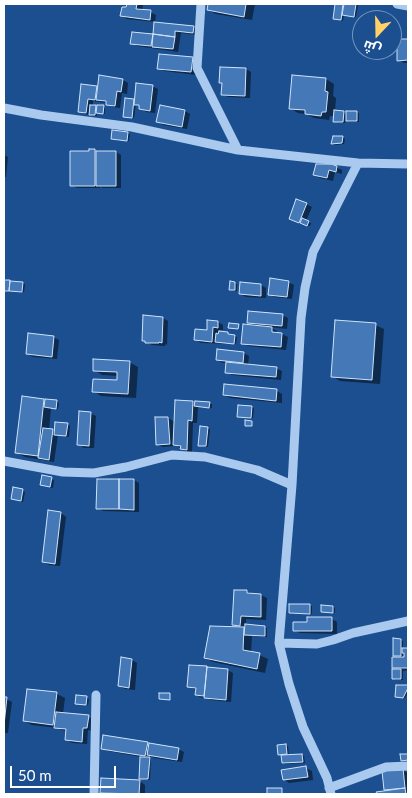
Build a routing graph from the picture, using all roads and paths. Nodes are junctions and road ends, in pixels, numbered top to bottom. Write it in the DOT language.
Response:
graph roads {
  1 [pos="201,4"];
  2 [pos="397,4"];
  3 [pos="408,6"];
  4 [pos="4,108"];
  5 [pos="238,150"];
  6 [pos="358,163"];
  7 [pos="408,164"];
  8 [pos="4,461"];
  9 [pos="292,485"];
  10 [pos="408,621"];
  11 [pos="280,643"];
  12 [pos="96,695"];
  13 [pos="408,766"];
  14 [pos="330,791"];
  15 [pos="94,794"];
  1 -- 5 [label="street"];
  2 -- 3 [label="street"];
  4 -- 5 [label="street"];
  5 -- 6 [label="street"];
  6 -- 7 [label="street"];
  6 -- 9 [label="street"];
  8 -- 9 [label="street"];
  9 -- 11 [label="street"];
  10 -- 11 [label="street"];
  11 -- 14 [label="street"];
  12 -- 15 [label="street"];
  13 -- 14 [label="street"];
}
